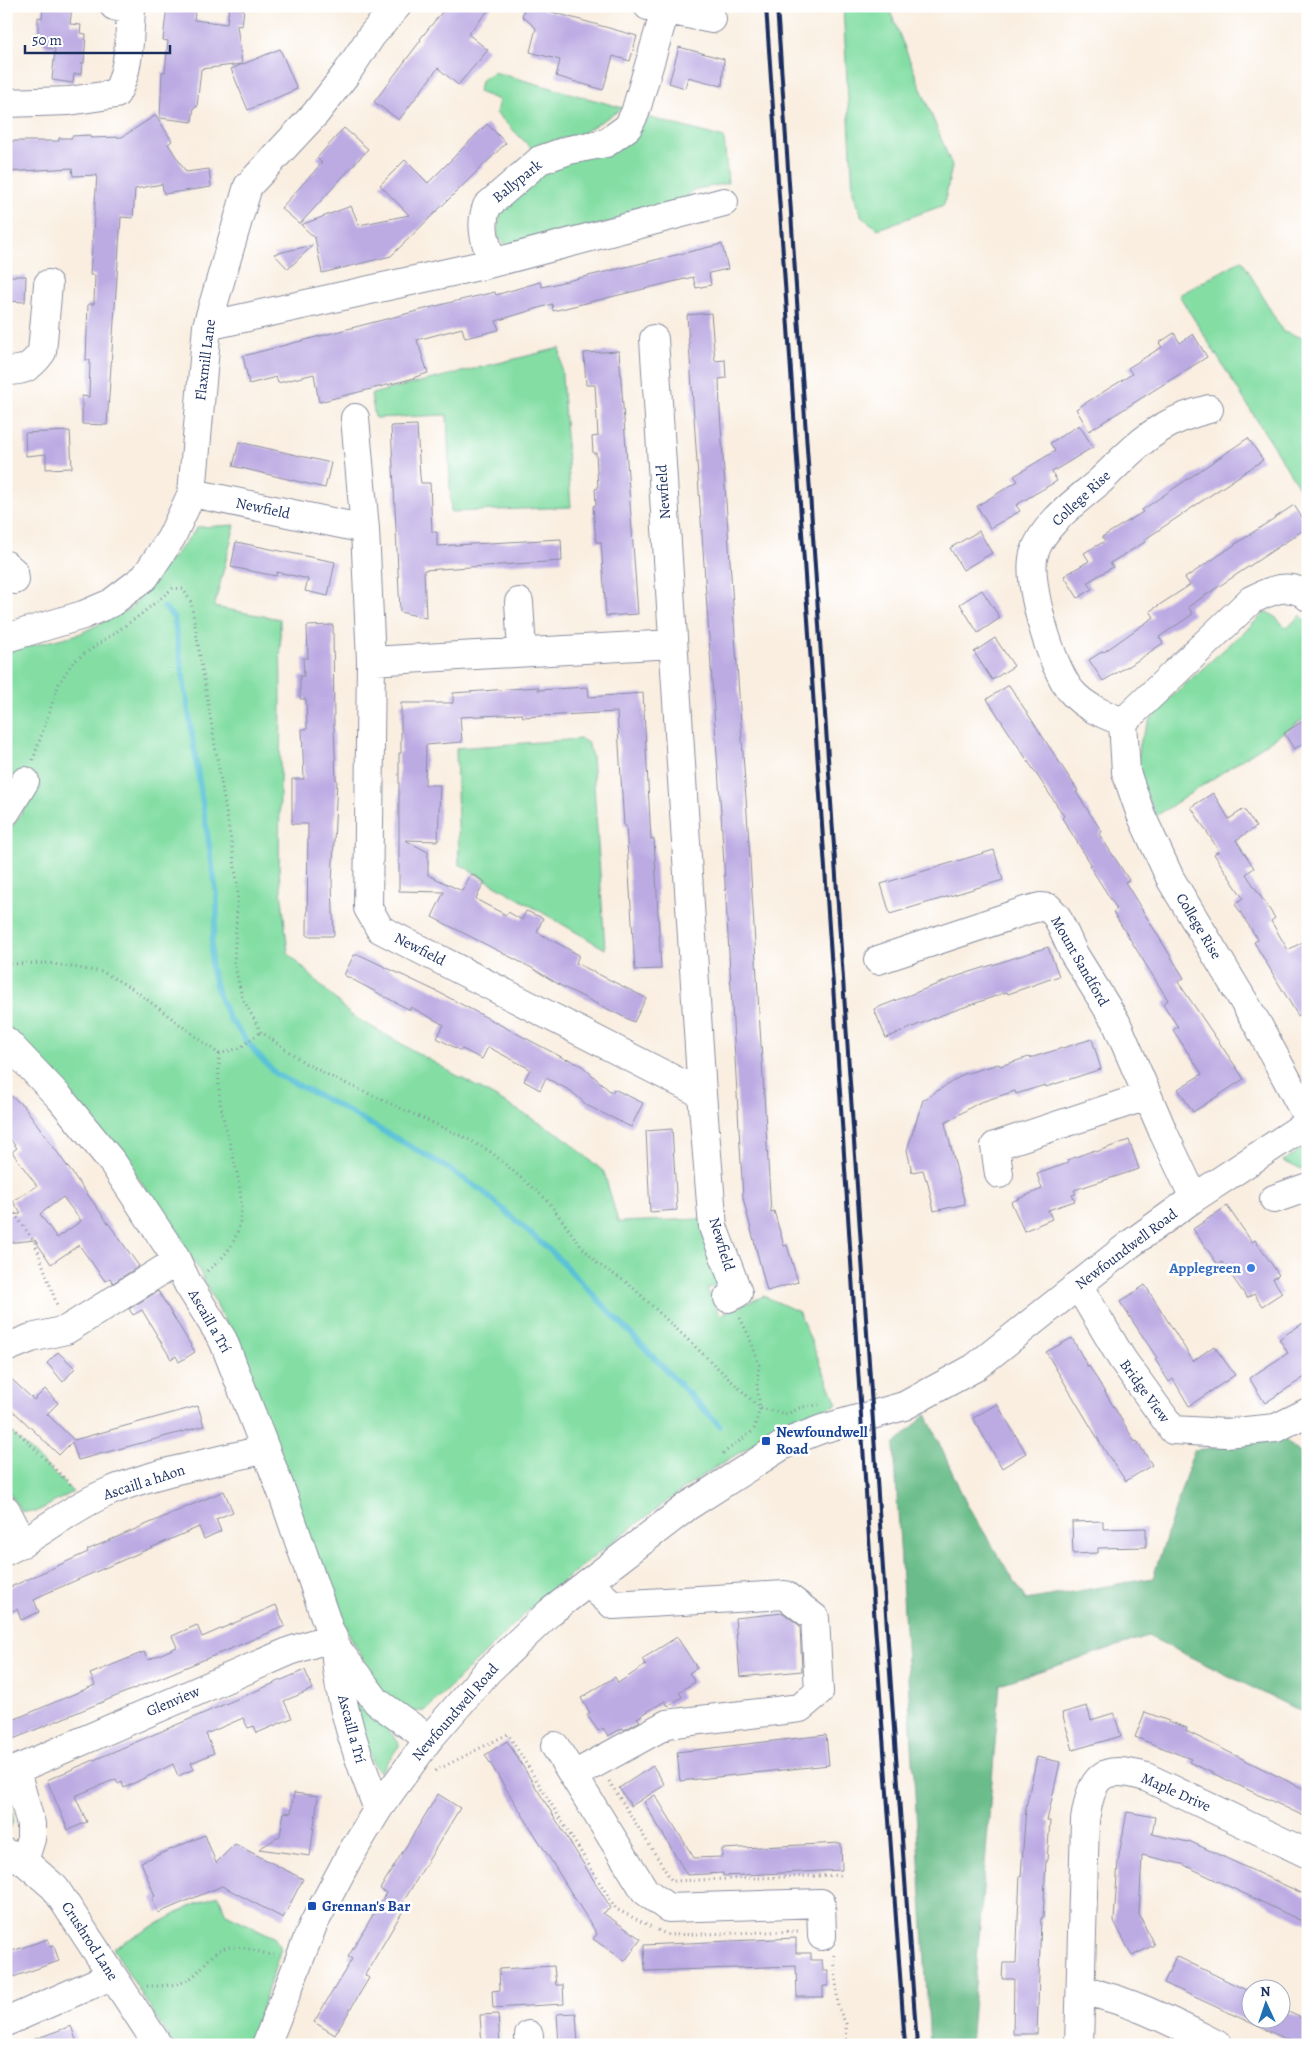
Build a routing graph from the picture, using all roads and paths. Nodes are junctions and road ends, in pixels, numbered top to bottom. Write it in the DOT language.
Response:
graph roads {
  1 [pos="114,6"];
  2 [pos="397,6"];
  3 [pos="656,9"];
  4 [pos="712,19"];
  5 [pos="6,103"];
  6 [pos="724,202"];
  7 [pos="492,262"];
  8 [pos="48,284"];
  9 [pos="207,326"];
  10 [pos="654,339"];
  11 [pos="6,371"];
  12 [pos="1209,409"];
  13 [pos="355,418"];
  14 [pos="192,493"];
  15 [pos="365,529"];
  16 [pos="1306,591"];
  17 [pos="519,602"];
  18 [pos="6,638"];
  19 [pos="673,644"];
  20 [pos="522,652"];
  21 [pos="371,660"];
  22 [pos="1123,722"];
  23 [pos="25,782"];
  24 [pos="6,812"];
  25 [pos="878,960"];
  26 [pos="6,964"];
  27 [pos="261,1032"];
  28 [pos="6,1040"];
  29 [pos="219,1054"];
  30 [pos="702,1094"];
  31 [pos="1147,1096"];
  32 [pos="1308,1120"];
  33 [pos="1308,1123"];
  34 [pos="999,1174"];
  35 [pos="1308,1187"];
  36 [pos="1194,1198"];
  37 [pos="1274,1199"];
  38 [pos="6,1201"];
  39 [pos="183,1273"];
  40 [pos="1078,1285"];
  41 [pos="728,1298"];
  42 [pos="66,1330"];
  43 [pos="6,1348"];
  44 [pos="760,1408"];
  45 [pos="1308,1412"];
  46 [pos="6,1420"];
  47 [pos="822,1429"];
  48 [pos="265,1449"];
  49 [pos="716,1460"];
  50 [pos="88,1502"];
  51 [pos="6,1510"];
  52 [pos="15,1547"];
  53 [pos="588,1583"];
  54 [pos="334,1642"];
  55 [pos="428,1739"];
  56 [pos="555,1746"];
  57 [pos="406,1770"];
  58 [pos="11,1772"];
  59 [pos="533,1773"];
  60 [pos="604,1773"];
  61 [pos="574,1775"];
  62 [pos="378,1809"];
  63 [pos="1308,1854"];
  64 [pos="15,1857"];
  65 [pos="841,1875"];
  66 [pos="828,1945"];
  67 [pos="300,1960"];
  68 [pos="115,1981"];
  69 [pos="1082,1988"];
  70 [pos="6,2022"];
  71 [pos="158,2045"];
  72 [pos="266,2045"];
  73 [pos="847,2045"];
  74 [pos="1080,2045"];
  75 [pos="1218,2045"];
  1 -- 5 [label="street"];
  2 -- 9 [label="street, Flaxmill Lane"];
  3 -- 4 [label="street, Ballypark"];
  3 -- 7 [label="street, Ballypark"];
  6 -- 7 [label="street"];
  7 -- 9 [label="street"];
  8 -- 11 [label="street"];
  9 -- 14 [label="street, Flaxmill Lane"];
  10 -- 19 [label="street, Newfield"];
  12 -- 22 [label="street, College Rise"];
  13 -- 15 [label="street, Newfield"];
  14 -- 15 [label="street, Newfield"];
  14 -- 18 [label="street, Flaxmill Lane"];
  15 -- 21 [label="street, Newfield"];
  16 -- 22 [label="street"];
  17 -- 20 [label="street"];
  19 -- 20 [label="street"];
  19 -- 30 [label="street, Newfield"];
  20 -- 21 [label="street"];
  21 -- 30 [label="street, Newfield"];
  22 -- 32 [label="street, College Rise"];
  23 -- 24 [label="street"];
  23 -- 27 [label="path"];
  25 -- 31 [label="street, Mount Sandford"];
  26 -- 29 [label="path"];
  27 -- 29 [label="path"];
  27 -- 44 [label="path"];
  28 -- 39 [label="street, Ascaill a Trí"];
  29 -- 39 [label="path"];
  30 -- 41 [label="street, Newfield"];
  31 -- 34 [label="street"];
  31 -- 36 [label="street, Mount Sandford"];
  33 -- 36 [label="street, Newfoundwell Road"];
  35 -- 37 [label="street"];
  36 -- 40 [label="street, Newfoundwell Road"];
  38 -- 42 [label="path"];
  39 -- 42 [label="street"];
  39 -- 48 [label="street, Ascaill a Trí"];
  40 -- 45 [label="street, Bridge View"];
  40 -- 47 [label="street, Newfoundwell Road"];
  41 -- 44 [label="path"];
  42 -- 43 [label="street"];
  44 -- 47 [label="path"];
  44 -- 49 [label="path"];
  46 -- 50 [label="path"];
  47 -- 53 [label="street, Newfoundwell Road"];
  48 -- 50 [label="street, Ascaill a hAon"];
  48 -- 54 [label="street, Ascaill a Trí"];
  50 -- 52 [label="street, Ascaill a hAon"];
  51 -- 52 [label="street"];
  53 -- 55 [label="street, Newfoundwell Road"];
  53 -- 61 [label="street"];
  54 -- 55 [label="street, Ascaill a Trí"];
  54 -- 58 [label="street, Glenview"];
  54 -- 62 [label="street, Ascaill a Trí"];
  55 -- 57 [label="street, Newfoundwell Road"];
  56 -- 61 [label="street"];
  57 -- 59 [label="path"];
  57 -- 62 [label="street, Newfoundwell Road"];
  58 -- 64 [label="street, Glenview"];
  60 -- 65 [label="path"];
  61 -- 66 [label="street"];
  62 -- 67 [label="street, Newfoundwell Road"];
  63 -- 69 [label="street, Maple Drive"];
  64 -- 68 [label="street, Crushrod Lane"];
  66 -- 73 [label="path"];
  67 -- 68 [label="path"];
  67 -- 72 [label="street, Newfoundwell Road"];
  68 -- 70 [label="street"];
  68 -- 71 [label="street, Crushrod Lane"];
  69 -- 74 [label="street, Maple Drive"];
  69 -- 75 [label="street"];
}
